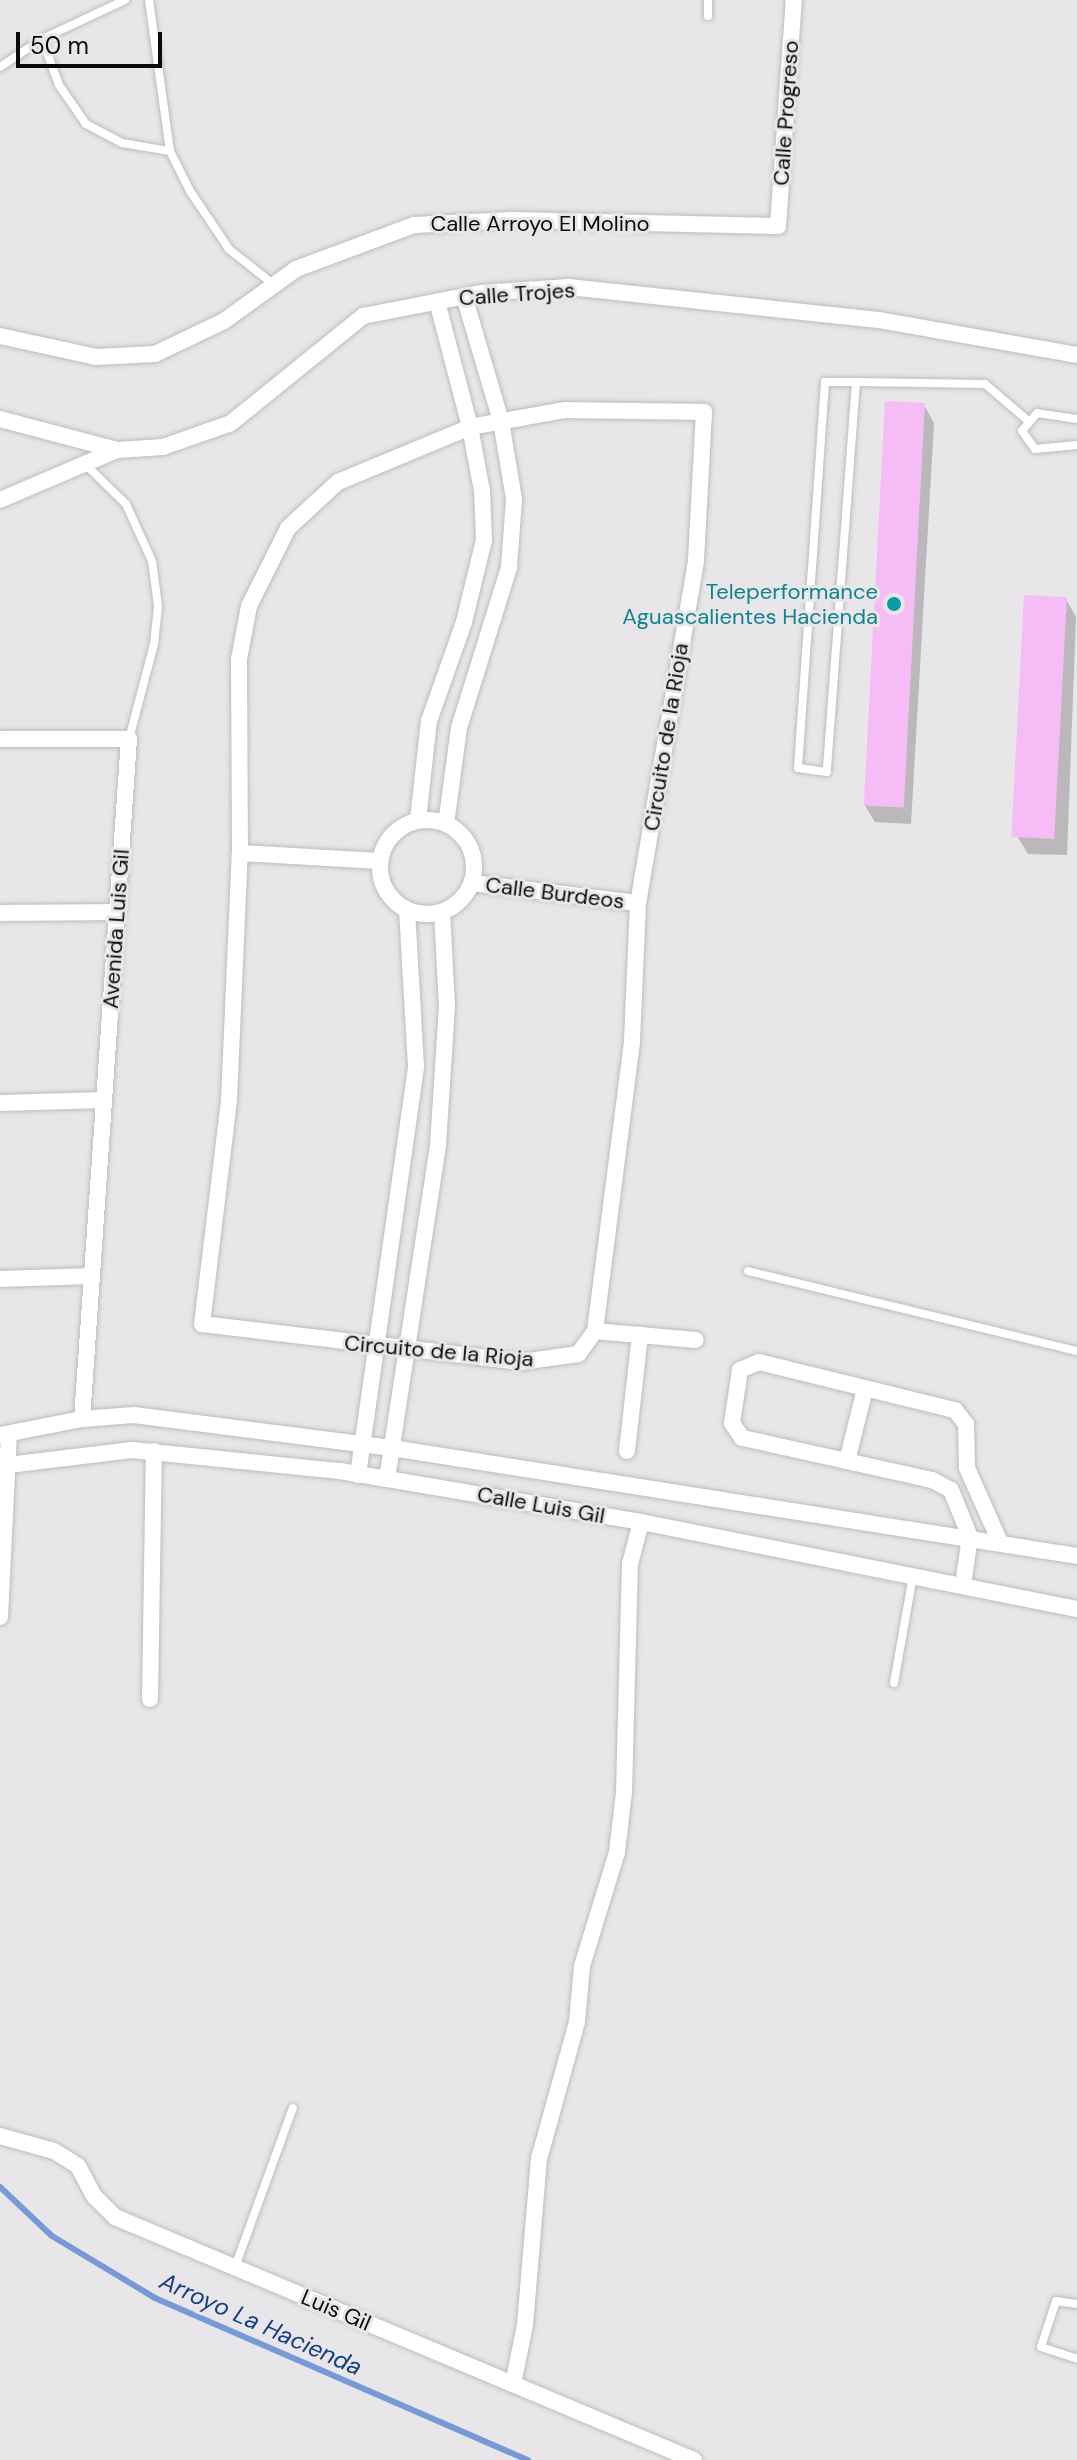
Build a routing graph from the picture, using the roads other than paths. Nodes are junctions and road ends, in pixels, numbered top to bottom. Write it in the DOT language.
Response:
graph roads {
  1 [pos="125,0"];
  2 [pos="149,0"];
  3 [pos="708,0"];
  4 [pos="794,0"];
  5 [pos="708,16"];
  6 [pos="42,39"];
  7 [pos="0,67"];
  8 [pos="170,151"];
  9 [pos="778,226"];
  10 [pos="273,284"];
  11 [pos="464,296"];
  12 [pos="437,301"];
  13 [pos="0,336"];
  14 [pos="1077,355"];
  15 [pos="856,382"];
  16 [pos="0,419"];
  17 [pos="1026,419"];
  18 [pos="1077,419"];
  19 [pos="501,421"];
  20 [pos="470,427"];
  21 [pos="1077,445"];
  22 [pos="117,450"];
  23 [pos="86,465"];
  24 [pos="0,500"];
  25 [pos="0,739"];
  26 [pos="129,739"];
  27 [pos="418,820"];
  28 [pos="446,824"];
  29 [pos="240,853"];
  30 [pos="380,861"];
  31 [pos="472,883"];
  32 [pos="638,903"];
  33 [pos="407,910"];
  34 [pos="117,912"];
  35 [pos="442,912"];
  36 [pos="0,913"];
  37 [pos="104,1100"];
  38 [pos="0,1103"];
  39 [pos="748,1271"];
  40 [pos="92,1276"];
  41 [pos="0,1279"];
  42 [pos="595,1331"];
  43 [pos="640,1335"];
  44 [pos="696,1340"];
  45 [pos="377,1347"];
  46 [pos="406,1350"];
  47 [pos="1077,1351"];
  48 [pos="865,1389"];
  49 [pos="82,1419"];
  50 [pos="5,1435"];
  51 [pos="363,1444"];
  52 [pos="392,1448"];
  53 [pos="154,1451"];
  54 [pos="627,1451"];
  55 [pos="847,1461"];
  56 [pos="5,1465"];
  57 [pos="358,1475"];
  58 [pos="387,1479"];
  59 [pos="641,1522"];
  60 [pos="970,1537"];
  61 [pos="1000,1542"];
  62 [pos="1077,1556"];
  63 [pos="913,1575"];
  64 [pos="963,1585"];
  65 [pos="1077,1609"];
  66 [pos="0,1617"];
  67 [pos="894,1683"];
  68 [pos="150,1699"];
  69 [pos="293,2108"];
  70 [pos="0,2136"];
  71 [pos="235,2267"];
  72 [pos="1077,2304"];
  73 [pos="1077,2359"];
  74 [pos="513,2384"];
  75 [pos="694,2460"];
  1 -- 6 [label="lane"];
  2 -- 8 [label="lane"];
  3 -- 5 [label="lane"];
  4 -- 9 [label="street, Calle Progreso"];
  6 -- 7 [label="lane"];
  6 -- 8 [label="lane"];
  8 -- 10 [label="lane"];
  9 -- 10 [label="street, Calle Arroyo El Molino"];
  10 -- 13 [label="street, Calle Arroyo El Molino"];
  11 -- 12 [label="street, Calle Trojes"];
  11 -- 14 [label="street, Calle Trojes"];
  11 -- 19 [label="street"];
  12 -- 20 [label="street"];
  12 -- 22 [label="street, Calle Trojes"];
  15 -- 15 [label="lane"];
  15 -- 17 [label="lane"];
  16 -- 22 [label="street, Calle Trojes"];
  17 -- 18 [label="lane"];
  17 -- 21 [label="lane"];
  19 -- 20 [label="street, Circuito de la Rioja"];
  19 -- 28 [label="street"];
  19 -- 32 [label="street, Circuito de la Rioja"];
  20 -- 27 [label="street"];
  20 -- 29 [label="street, Circuito de la Rioja"];
  22 -- 23 [label="street"];
  23 -- 24 [label="street"];
  23 -- 26 [label="lane, Avenida Luis Gil"];
  25 -- 26 [label="street"];
  26 -- 34 [label="street, Avenida Luis Gil"];
  27 -- 28 [label="street"];
  27 -- 30 [label="street"];
  28 -- 31 [label="street"];
  29 -- 30 [label="street"];
  29 -- 45 [label="street, Circuito de la Rioja"];
  30 -- 33 [label="street"];
  31 -- 32 [label="street, Calle Burdeos"];
  31 -- 35 [label="street"];
  32 -- 42 [label="street, Circuito de la Rioja"];
  33 -- 35 [label="street"];
  33 -- 45 [label="street"];
  34 -- 36 [label="street"];
  34 -- 37 [label="street, Avenida Luis Gil"];
  35 -- 46 [label="street"];
  37 -- 38 [label="street"];
  37 -- 40 [label="street, Avenida Luis Gil"];
  39 -- 47 [label="lane"];
  40 -- 41 [label="street"];
  40 -- 49 [label="street, Avenida Luis Gil"];
  42 -- 43 [label="street"];
  42 -- 46 [label="street, Circuito de la Rioja"];
  43 -- 44 [label="street"];
  43 -- 54 [label="street"];
  45 -- 46 [label="street, Circuito de la Rioja"];
  45 -- 51 [label="street"];
  46 -- 52 [label="street"];
  48 -- 55 [label="street"];
  48 -- 55 [label="street"];
  48 -- 61 [label="street"];
  49 -- 50 [label="street, Calle Luis Gil"];
  49 -- 51 [label="street, Calle Luis Gil"];
  50 -- 56 [label="street"];
  51 -- 52 [label="street, Calle Luis Gil"];
  51 -- 57 [label="street"];
  52 -- 58 [label="street"];
  52 -- 60 [label="street, Calle Luis Gil"];
  53 -- 56 [label="street, Calle Luis Gil"];
  53 -- 57 [label="street, Calle Luis Gil"];
  53 -- 68 [label="street"];
  55 -- 60 [label="street"];
  56 -- 66 [label="street"];
  57 -- 58 [label="street, Calle Luis Gil"];
  58 -- 59 [label="street, Calle Luis Gil"];
  59 -- 63 [label="street, Calle Luis Gil"];
  59 -- 74 [label="street"];
  60 -- 61 [label="street, Calle Luis Gil"];
  60 -- 64 [label="street"];
  61 -- 62 [label="street, Calle Luis Gil"];
  63 -- 64 [label="street, Calle Luis Gil"];
  63 -- 67 [label="lane"];
  64 -- 65 [label="street, Calle Luis Gil"];
  69 -- 71 [label="lane"];
  70 -- 71 [label="street, Luis Gil"];
  71 -- 74 [label="street, Luis Gil"];
  72 -- 73 [label="lane"];
  74 -- 75 [label="street, Luis Gil"];
}
